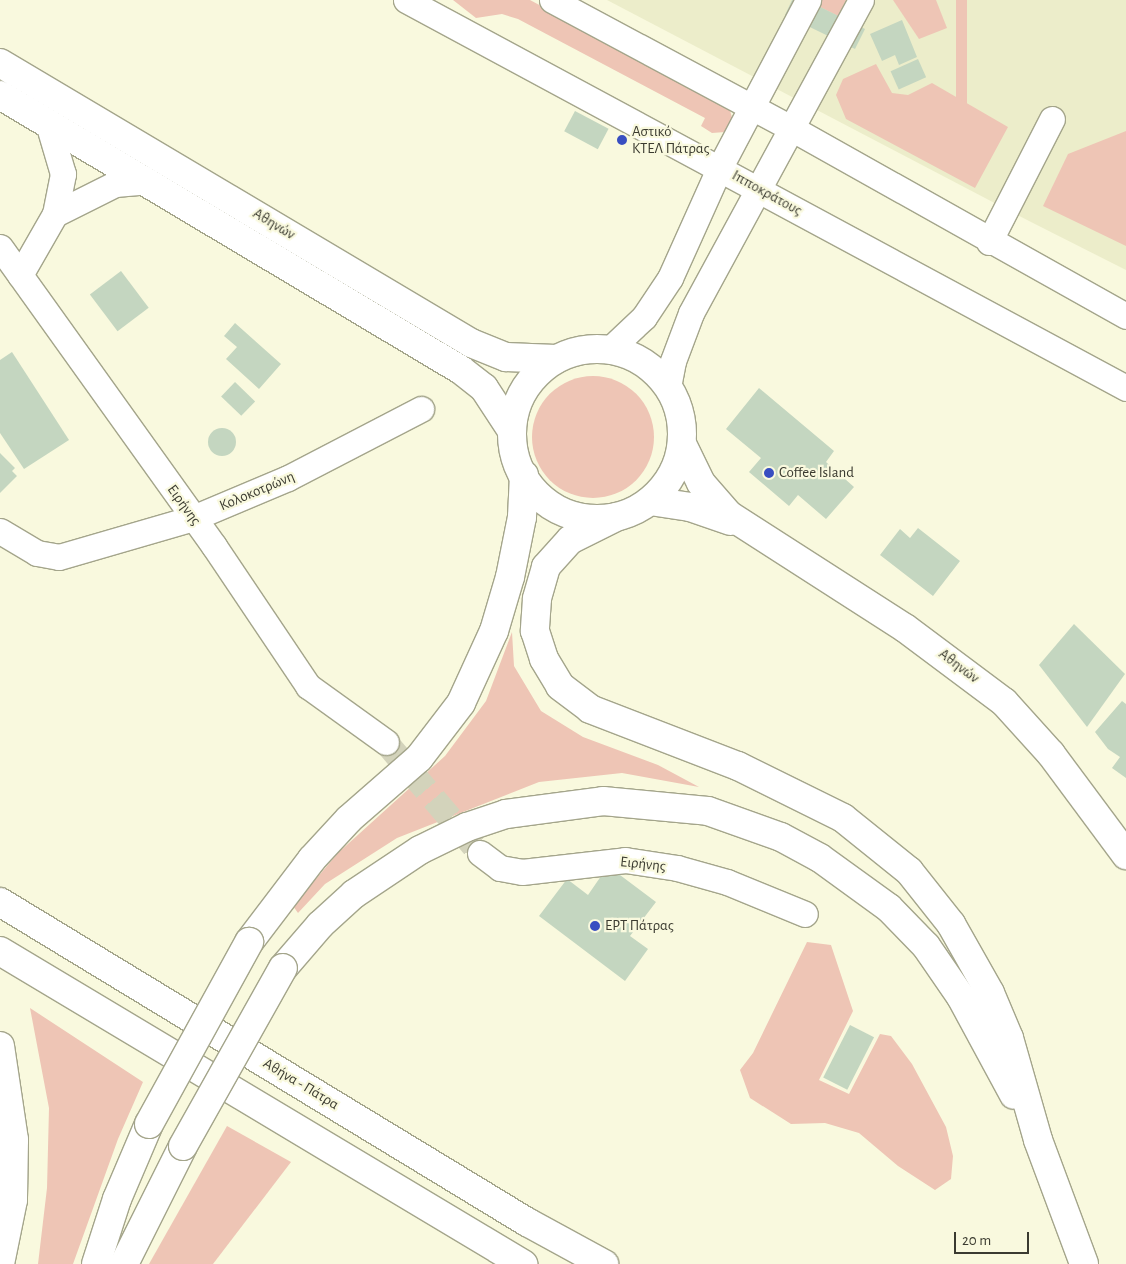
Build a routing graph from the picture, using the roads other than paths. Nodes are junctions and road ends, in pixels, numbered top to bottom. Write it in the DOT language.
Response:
graph roads {
  1 [pos="406,0"];
  2 [pos="552,0"];
  3 [pos="808,0"];
  4 [pos="861,0"];
  5 [pos="0,63"];
  6 [pos="0,95"];
  7 [pos="751,106"];
  8 [pos="1052,119"];
  9 [pos="48,123"];
  10 [pos="792,128"];
  11 [pos="720,167"];
  12 [pos="147,181"];
  13 [pos="759,188"];
  14 [pos="55,214"];
  15 [pos="989,242"];
  16 [pos="0,247"];
  17 [pos="20,275"];
  18 [pos="1126,316"];
  19 [pos="609,350"];
  20 [pos="556,360"];
  21 [pos="668,387"];
  22 [pos="1126,388"];
  23 [pos="421,409"];
  24 [pos="512,431"];
  25 [pos="682,444"];
  26 [pos="524,475"];
  27 [pos="650,501"];
  28 [pos="616,517"];
  29 [pos="193,518"];
  30 [pos="747,527"];
  31 [pos="0,531"];
  32 [pos="386,742"];
  33 [pos="480,853"];
  34 [pos="1126,854"];
  35 [pos="0,902"];
  36 [pos="804,914"];
  37 [pos="0,951"];
  38 [pos="0,1046"];
  39 [pos="1038,1140"];
  40 [pos="0,1264"];
  41 [pos="96,1264"];
  42 [pos="124,1264"];
  43 [pos="523,1264"];
  44 [pos="604,1264"];
  45 [pos="1084,1264"];
  1 -- 11 [label="street, Ιπποκράτους"];
  2 -- 7 [label="street"];
  3 -- 7 [label="street"];
  4 -- 10 [label="street"];
  5 -- 20 [label="main road, Αθηνών"];
  6 -- 9 [label="main road, Αθηνών"];
  7 -- 10 [label="street"];
  7 -- 11 [label="street"];
  8 -- 15 [label="street"];
  9 -- 12 [label="main road, Αθηνών"];
  9 -- 14 [label="street"];
  10 -- 13 [label="street"];
  10 -- 15 [label="street"];
  11 -- 13 [label="street, Ιπποκράτους"];
  11 -- 19 [label="street"];
  12 -- 14 [label="street"];
  12 -- 24 [label="main road, Αθηνών"];
  13 -- 21 [label="street"];
  13 -- 22 [label="street, Ιπποκράτους"];
  14 -- 17 [label="street"];
  15 -- 18 [label="street"];
  16 -- 17 [label="street, Ειρήνης"];
  17 -- 29 [label="street, Ειρήνης"];
  19 -- 20 [label="main road, Αθηνών"];
  19 -- 21 [label="main road, Αθηνών"];
  20 -- 24 [label="main road, Αθηνών"];
  21 -- 25 [label="main road, Αθηνών"];
  23 -- 29 [label="street, Κολοκοτρώνη"];
  24 -- 26 [label="main road, Αθηνών"];
  25 -- 27 [label="main road, Αθηνών"];
  25 -- 30 [label="main road, Αθηνών"];
  26 -- 28 [label="main road, Αθηνών"];
  26 -- 41 [label="main road, bridge"];
  27 -- 28 [label="main road, Αθηνών"];
  27 -- 30 [label="main road, Αθηνών"];
  28 -- 39 [label="main road"];
  29 -- 31 [label="street, Κολοκοτρώνη"];
  29 -- 32 [label="street, Ειρήνης"];
  30 -- 34 [label="main road, Αθηνών"];
  33 -- 36 [label="street, Ειρήνης"];
  35 -- 44 [label="main road, Αθήνα - Πάτρα"];
  37 -- 43 [label="main road"];
  38 -- 40 [label="main road"];
  39 -- 42 [label="main road, bridge"];
  39 -- 45 [label="main road"];
}
